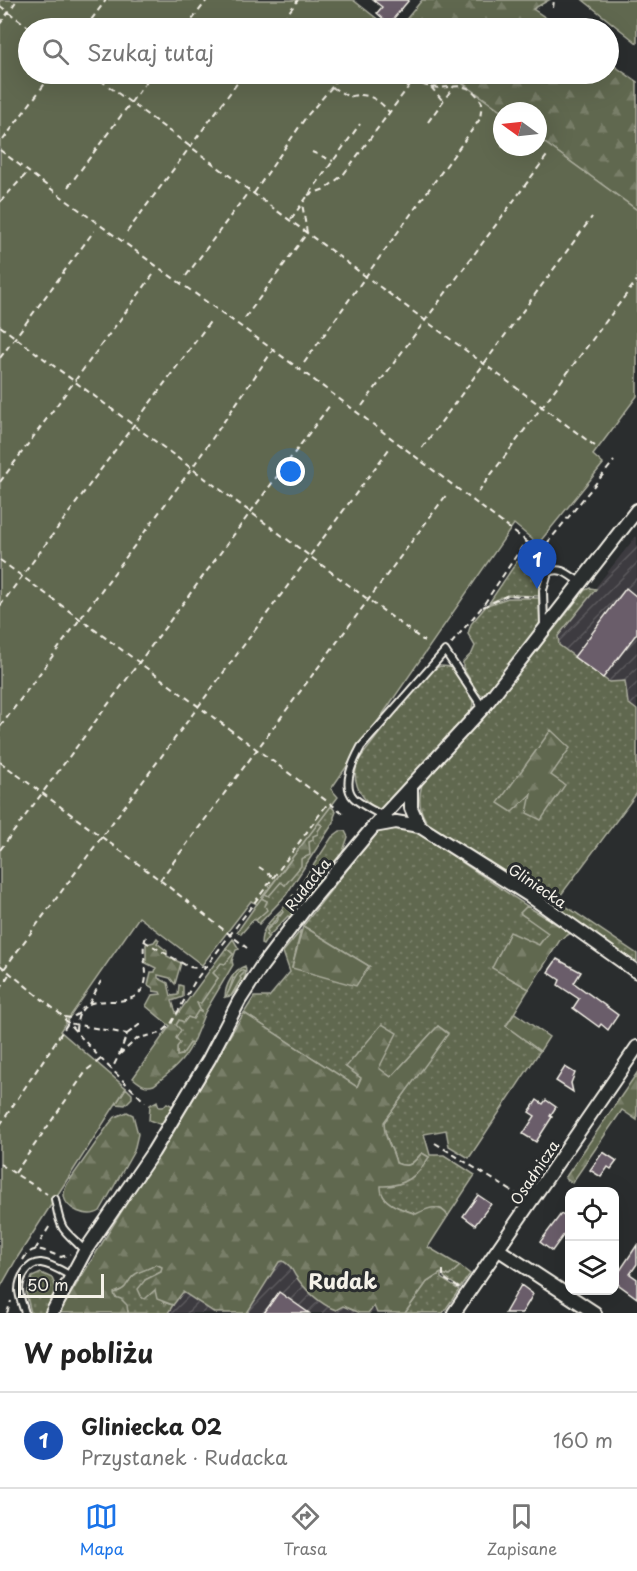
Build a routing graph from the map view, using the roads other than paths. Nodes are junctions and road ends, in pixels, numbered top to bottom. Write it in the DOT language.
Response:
graph roads {
  1 [pos="637,510"];
  2 [pos="581,583"];
  3 [pos="542,634"];
  4 [pos="483,708"];
  5 [pos="411,786"];
  6 [pos="383,816"];
  7 [pos="374,826"];
  8 [pos="419,826"];
  9 [pos="637,972"];
  10 [pos="637,1047"];
  11 [pos="55,1198"];
  12 [pos="499,1250"];
  13 [pos="84,1251"];
  14 [pos="71,1276"];
  15 [pos="25,1313"];
  16 [pos="52,1313"];
  17 [pos="454,1313"];
  18 [pos="595,1313"];
  1 -- 2 [label="street, Rudacka"];
  2 -- 3 [label="street, Rudacka"];
  2 -- 3 [label="lane"];
  3 -- 4 [label="street, Rudacka"];
  4 -- 5 [label="street, Rudacka"];
  4 -- 6 [label="lane"];
  5 -- 6 [label="street, Rudacka"];
  5 -- 8 [label="street"];
  6 -- 7 [label="street, Rudacka"];
  7 -- 8 [label="street, Gliniecka"];
  7 -- 13 [label="street, Rudacka"];
  8 -- 9 [label="street, Gliniecka"];
  10 -- 12 [label="street, Osadnicza"];
  11 -- 13 [label="lane"];
  12 -- 17 [label="street, Osadnicza"];
  12 -- 18 [label="street"];
  13 -- 14 [label="street, Rudacka"];
  14 -- 15 [label="lane"];
  14 -- 16 [label="street, Rudacka"];
}
